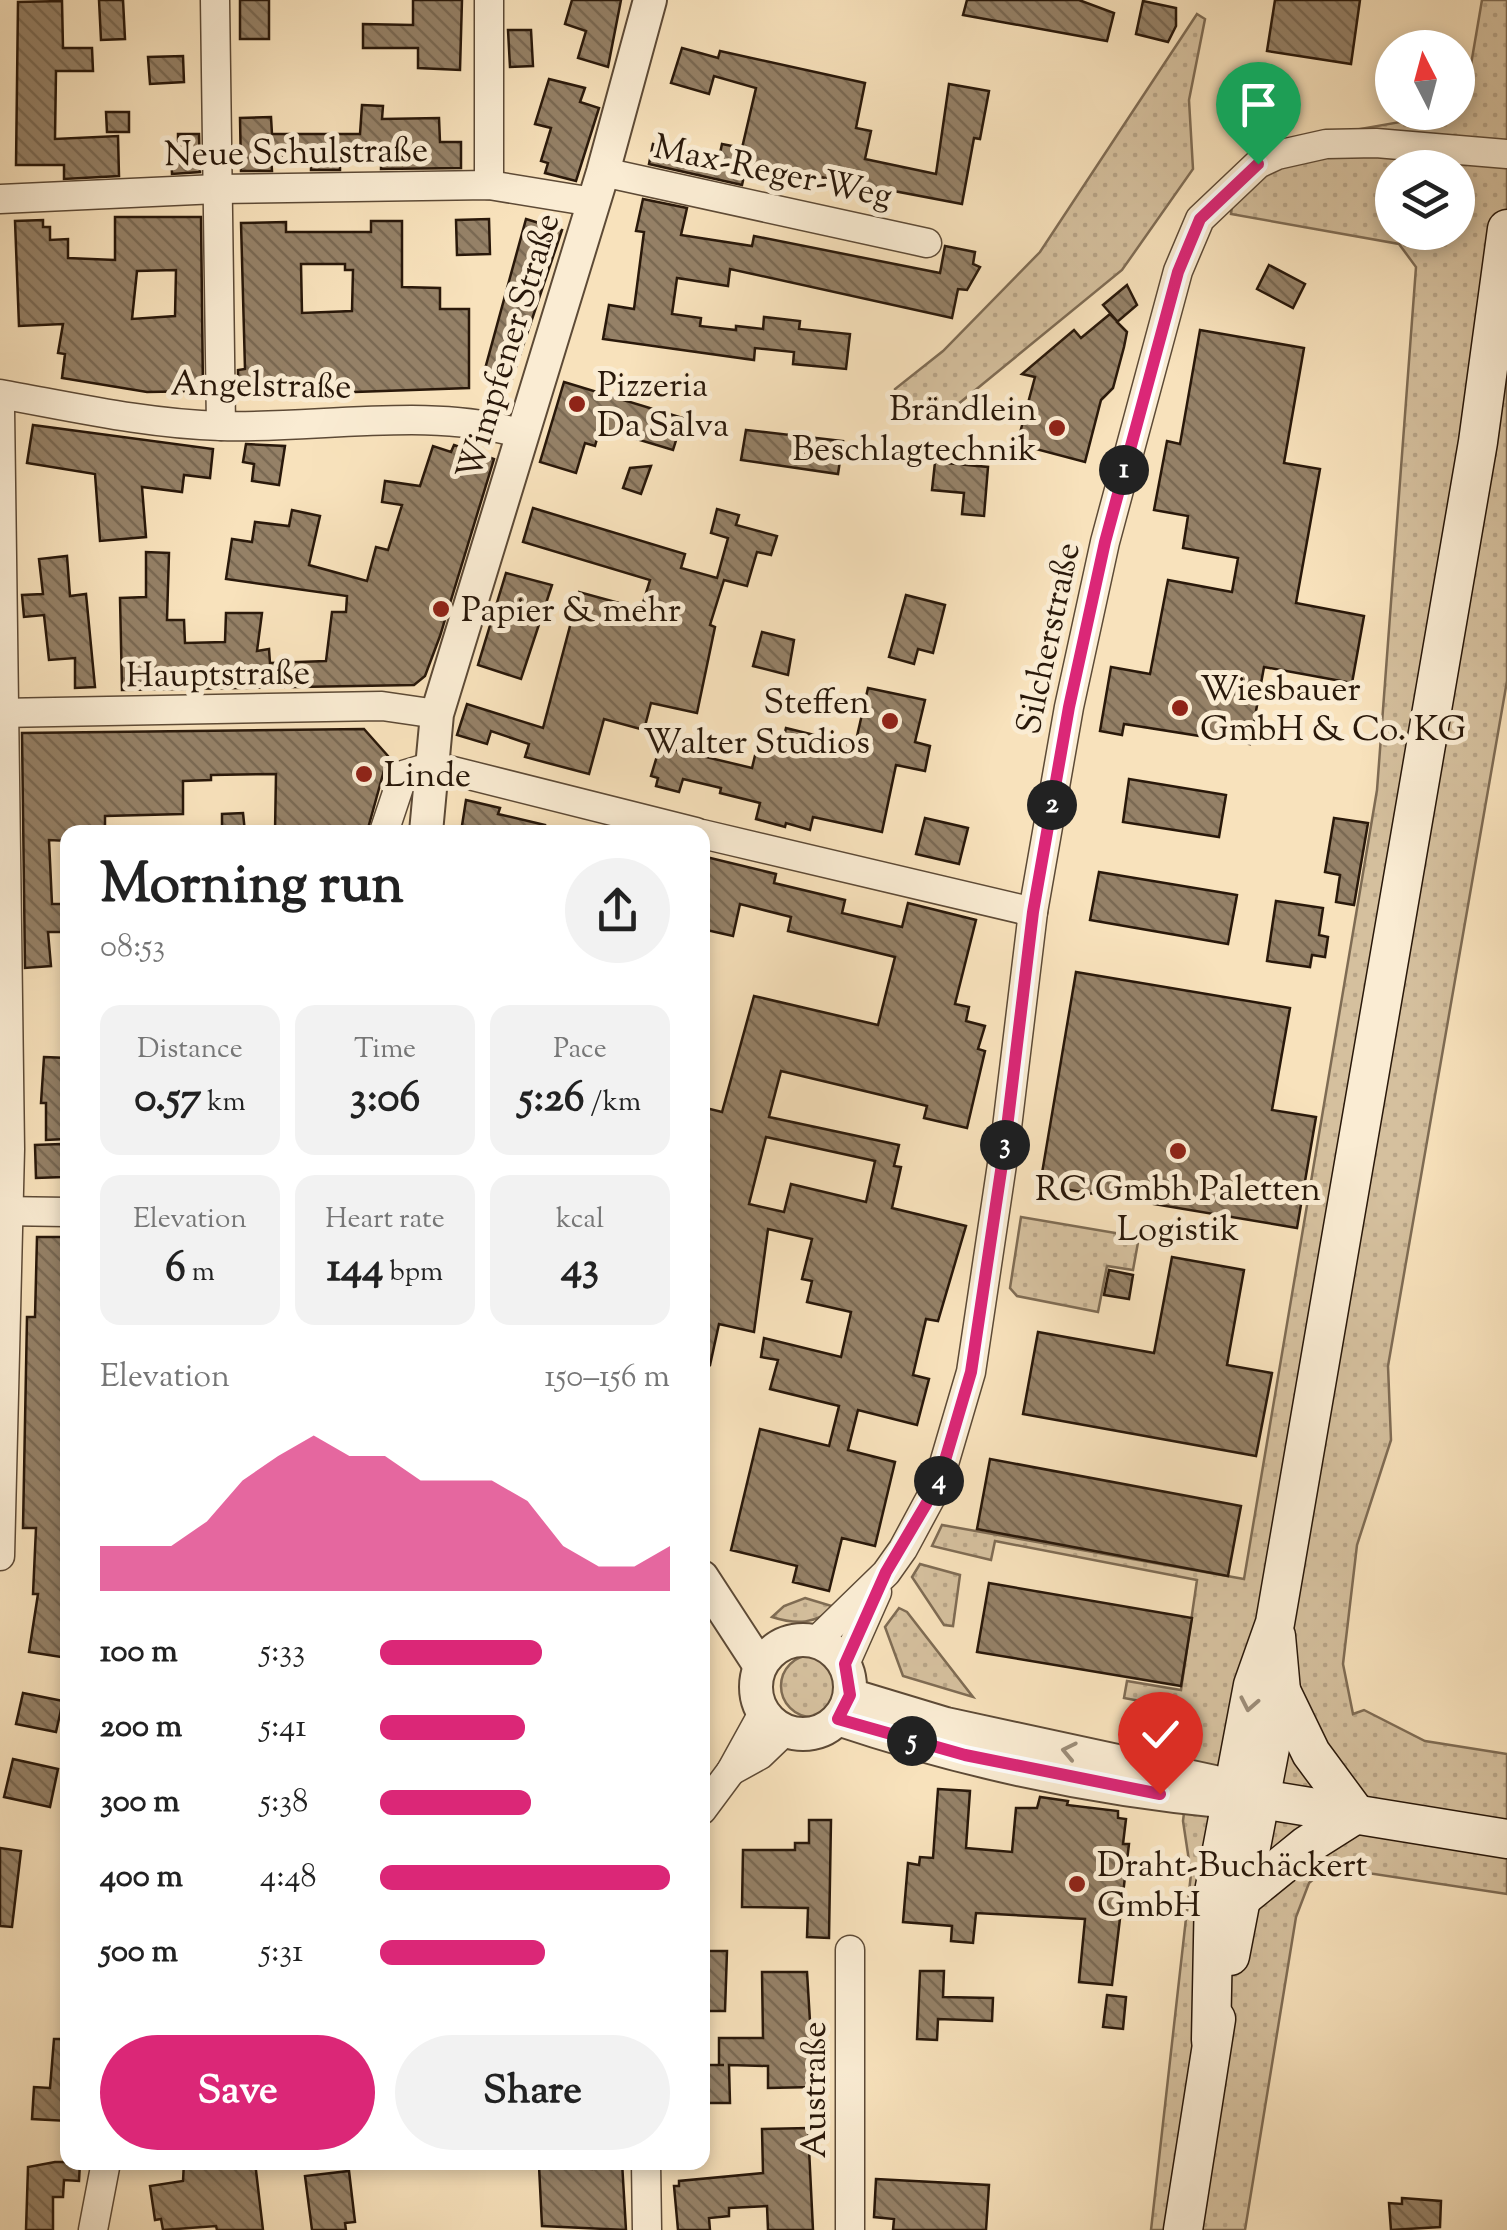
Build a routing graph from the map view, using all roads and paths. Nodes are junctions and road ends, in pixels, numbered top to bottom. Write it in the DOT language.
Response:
graph roads {
  1 [pos="215,0"];
  2 [pos="490,0"];
  3 [pos="650,0"];
  4 [pos="1507,154"];
  5 [pos="489,185"];
  6 [pos="598,187"];
  7 [pos="216,189"];
  8 [pos="0,199"];
  9 [pos="1507,229"];
  10 [pos="928,242"];
  11 [pos="0,394"];
  12 [pos="0,409"];
  13 [pos="221,426"];
  14 [pos="520,434"];
  15 [pos="2,712"];
  16 [pos="437,714"];
  17 [pos="432,766"];
  18 [pos="386,825"];
  19 [pos="427,825"];
  20 [pos="659,825"];
  21 [pos="710,838"];
  22 [pos="1033,912"];
  23 [pos="4,1210"];
  24 [pos="60,1212"];
  25 [pos="0,1556"];
  26 [pos="886,1572"];
  27 [pos="710,1585"];
  28 [pos="1275,1624"];
  29 [pos="816,1641"];
  30 [pos="770,1656"];
  31 [pos="1280,1691"];
  32 [pos="844,1693"];
  33 [pos="774,1722"];
  34 [pos="1241,1796"];
  35 [pos="1184,1798"];
  36 [pos="710,1799"];
  37 [pos="1356,1814"];
  38 [pos="1507,1839"];
  39 [pos="1223,1841"];
  40 [pos="1243,1897"];
  41 [pos="850,1950"];
  42 [pos="1211,2040"];
  43 [pos="104,2170"];
  44 [pos="646,2170"];
  45 [pos="92,2230"];
  46 [pos="647,2230"];
  47 [pos="850,2230"];
  48 [pos="1184,2230"];
  1 -- 7 [label="street"];
  2 -- 5 [label="street"];
  3 -- 6 [label="street, Wimpfener Straße"];
  4 -- 22 [label="street, Silcherstraße"];
  5 -- 6 [label="street, Neue Schulstraße"];
  5 -- 7 [label="street, Neue Schulstraße"];
  6 -- 10 [label="street, Max-Reger-Weg"];
  6 -- 14 [label="street, Wimpfener Straße"];
  7 -- 8 [label="street, Neue Schulstraße"];
  7 -- 13 [label="street"];
  9 -- 28 [label="main road"];
  11 -- 13 [label="street, Angelstraße"];
  12 -- 15 [label="street"];
  13 -- 14 [label="street, Angelstraße"];
  14 -- 16 [label="street, Wimpfener Straße"];
  15 -- 16 [label="street, Hauptstraße"];
  15 -- 23 [label="street"];
  16 -- 17 [label="street, Wimpfener Straße"];
  17 -- 18 [label="street"];
  17 -- 19 [label="street, Wimpfener Straße"];
  17 -- 20 [label="street"];
  21 -- 22 [label="street"];
  22 -- 26 [label="street, Silcherstraße"];
  23 -- 24 [label="street"];
  23 -- 25 [label="street"];
  26 -- 29 [label="street, Silcherstraße"];
  26 -- 32 [label="street, Silcherstraße"];
  27 -- 30 [label="street"];
  28 -- 31 [label="main road"];
  28 -- 34 [label="main road, one-way"];
  29 -- 30 [label="street"];
  29 -- 32 [label="street"];
  30 -- 33 [label="street"];
  31 -- 34 [label="main road"];
  31 -- 37 [label="main road"];
  32 -- 33 [label="street"];
  34 -- 32 [label="street, one-way"];
  32 -- 35 [label="street"];
  33 -- 36 [label="street"];
  34 -- 35 [label="street"];
  34 -- 37 [label="main road"];
  34 -- 39 [label="main road"];
  34 -- 40 [label="main road"];
  35 -- 39 [label="street"];
  37 -- 38 [label="main road"];
  37 -- 40 [label="main road"];
  39 -- 42 [label="main road"];
  40 -- 42 [label="main road"];
  41 -- 47 [label="street, Austraße"];
  42 -- 48 [label="main road"];
  43 -- 45 [label="street"];
  44 -- 46 [label="street"];
}
